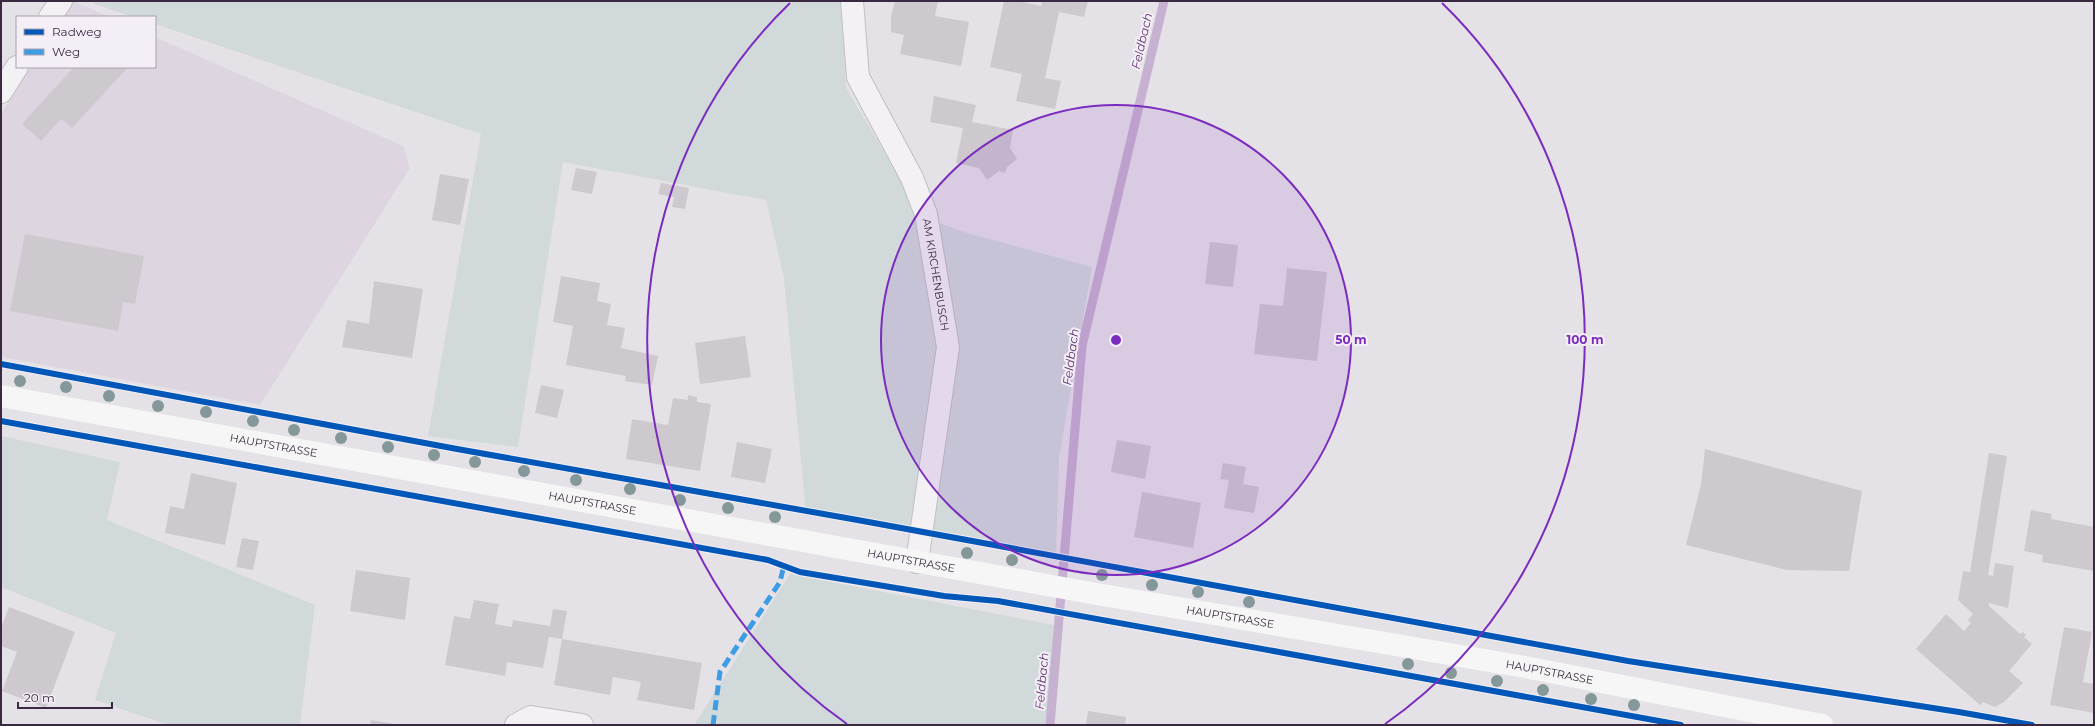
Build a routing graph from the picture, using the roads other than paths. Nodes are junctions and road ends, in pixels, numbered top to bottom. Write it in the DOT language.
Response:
graph roads {
  1 [pos="61,1"];
  2 [pos="852,1"];
  3 [pos="51,16"];
  4 [pos="1,396"];
  5 [pos="917,562"];
  6 [pos="516,725"];
  7 [pos="582,725"];
  8 [pos="1822,725"];
  1 -- 3 [label="street"];
  2 -- 5 [label="street, AM KIRCHENBUSCH"];
  4 -- 5 [label="main road, HAUPTSTRASSE"];
  5 -- 8 [label="main road, HAUPTSTRASSE"];
  6 -- 7 [label="street"];
}
